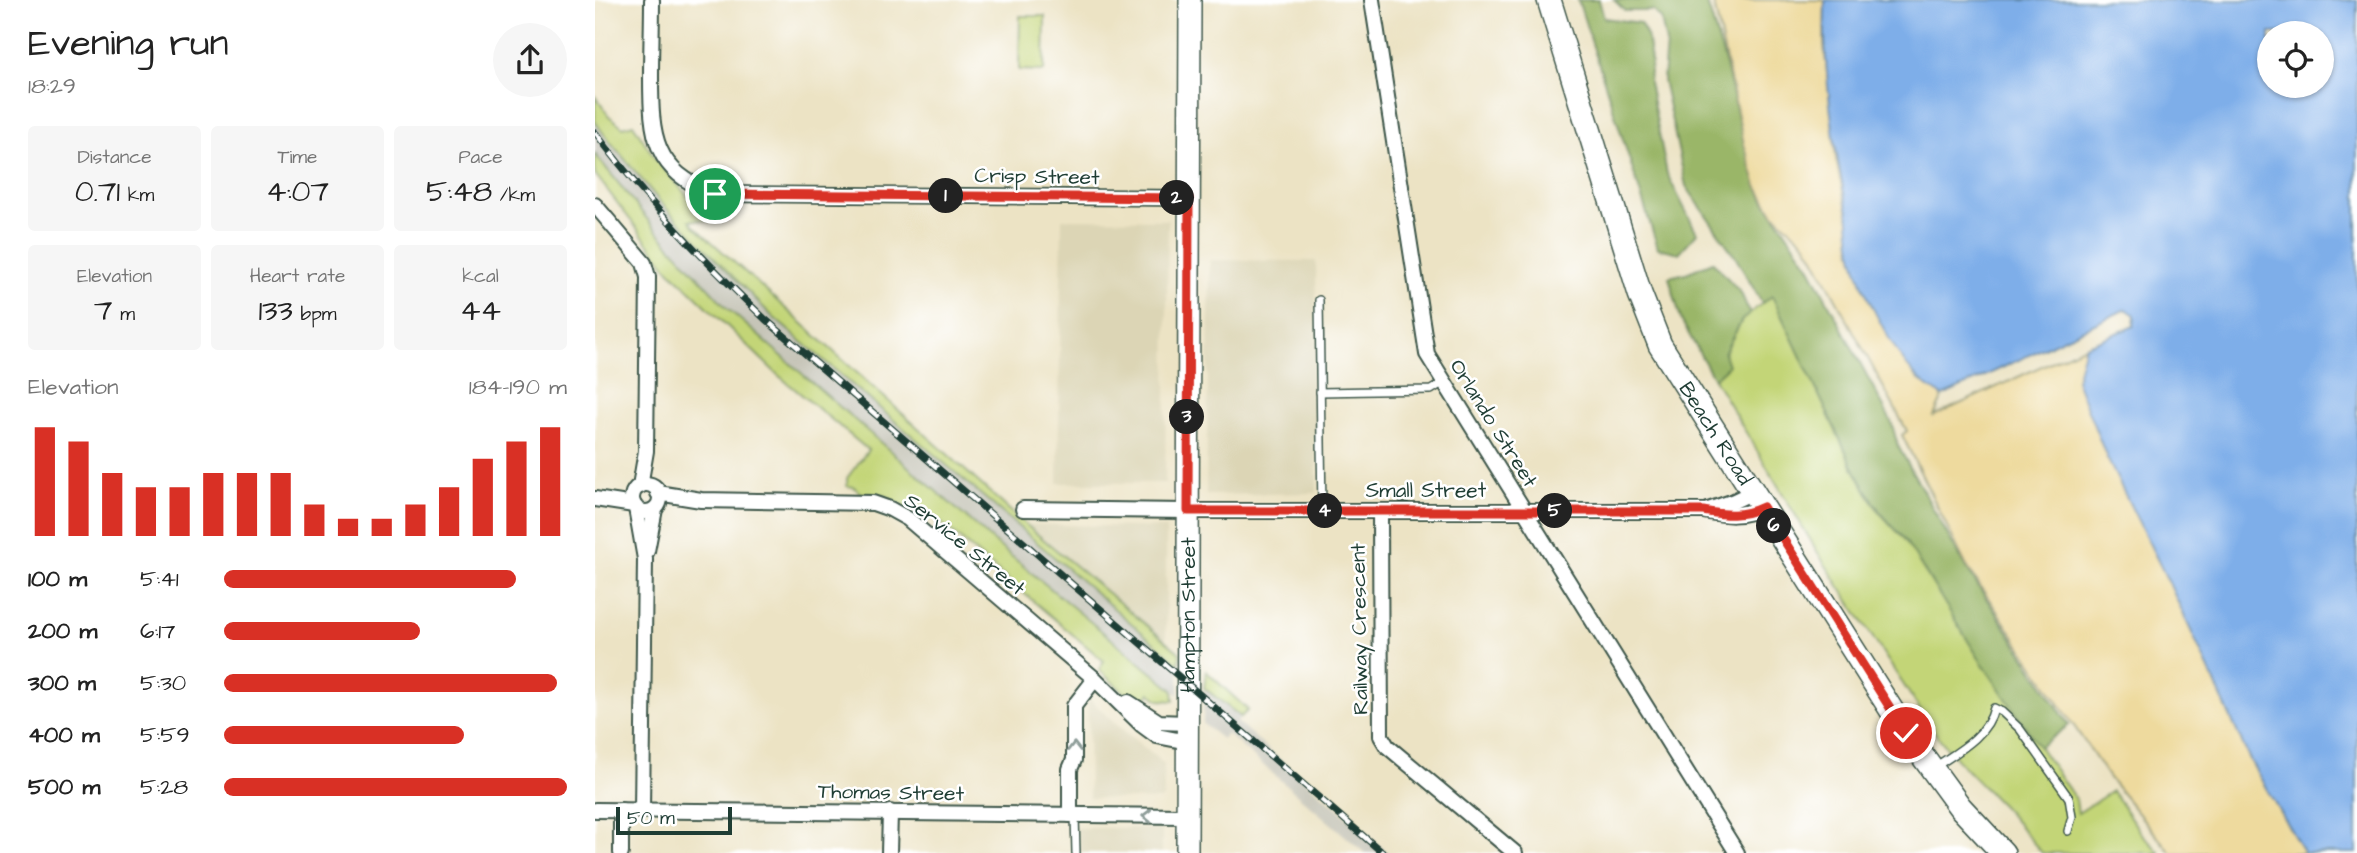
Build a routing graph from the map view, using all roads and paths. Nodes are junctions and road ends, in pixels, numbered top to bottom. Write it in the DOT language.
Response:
graph roads {
  1 [pos="652,0"];
  2 [pos="1191,0"];
  3 [pos="1372,0"];
  4 [pos="1549,0"];
  5 [pos="1189,198"];
  6 [pos="595,205"];
  7 [pos="1319,300"];
  8 [pos="1444,382"];
  9 [pos="1320,392"];
  10 [pos="646,498"];
  11 [pos="595,499"];
  12 [pos="1758,500"];
  13 [pos="1023,509"];
  14 [pos="1188,511"];
  15 [pos="1322,511"];
  16 [pos="1525,511"];
  17 [pos="1380,512"];
  18 [pos="1095,679"];
  19 [pos="1187,732"];
  20 [pos="1932,770"];
  21 [pos="595,810"];
  22 [pos="621,810"];
  23 [pos="642,810"];
  24 [pos="890,812"];
  25 [pos="1073,815"];
  26 [pos="1187,816"];
  27 [pos="2068,831"];
  28 [pos="621,853"];
  29 [pos="889,853"];
  30 [pos="1076,853"];
  31 [pos="1187,853"];
  32 [pos="1515,853"];
  33 [pos="1737,853"];
  34 [pos="2003,853"];
  1 -- 5 [label="street, Crisp Street"];
  2 -- 5 [label="main road, Hampton Street"];
  3 -- 8 [label="street, Orlando Street"];
  4 -- 12 [label="main road, Beach Road"];
  5 -- 14 [label="main road, Hampton Street"];
  6 -- 10 [label="street"];
  7 -- 9 [label="lane"];
  8 -- 9 [label="lane"];
  8 -- 16 [label="street, Orlando Street"];
  9 -- 15 [label="lane"];
  10 -- 11 [label="street, Service Street"];
  10 -- 18 [label="street, Service Street"];
  10 -- 23 [label="street"];
  12 -- 16 [label="street, Small Street"];
  12 -- 20 [label="main road, Beach Road"];
  13 -- 14 [label="street, Small Street"];
  14 -- 15 [label="street, Small Street"];
  14 -- 19 [label="main road, Hampton Street"];
  15 -- 17 [label="street, Small Street"];
  16 -- 17 [label="street, Small Street"];
  16 -- 33 [label="street, Orlando Street"];
  17 -- 32 [label="street, Railway Crescent"];
  18 -- 19 [label="street, Service Street"];
  25 -- 18 [label="street, one-way"];
  19 -- 26 [label="main road, Hampton Street"];
  20 -- 27 [label="lane"];
  20 -- 34 [label="main road, Beach Road"];
  21 -- 22 [label="street, Thomas Street"];
  22 -- 23 [label="street, Thomas Street"];
  22 -- 28 [label="street"];
  23 -- 24 [label="street, Thomas Street"];
  24 -- 25 [label="street, Thomas Street"];
  24 -- 29 [label="street"];
  26 -- 25 [label="street, Thomas Street, one-way"];
  25 -- 30 [label="lane"];
  26 -- 31 [label="main road, Hampton Street"];
}
